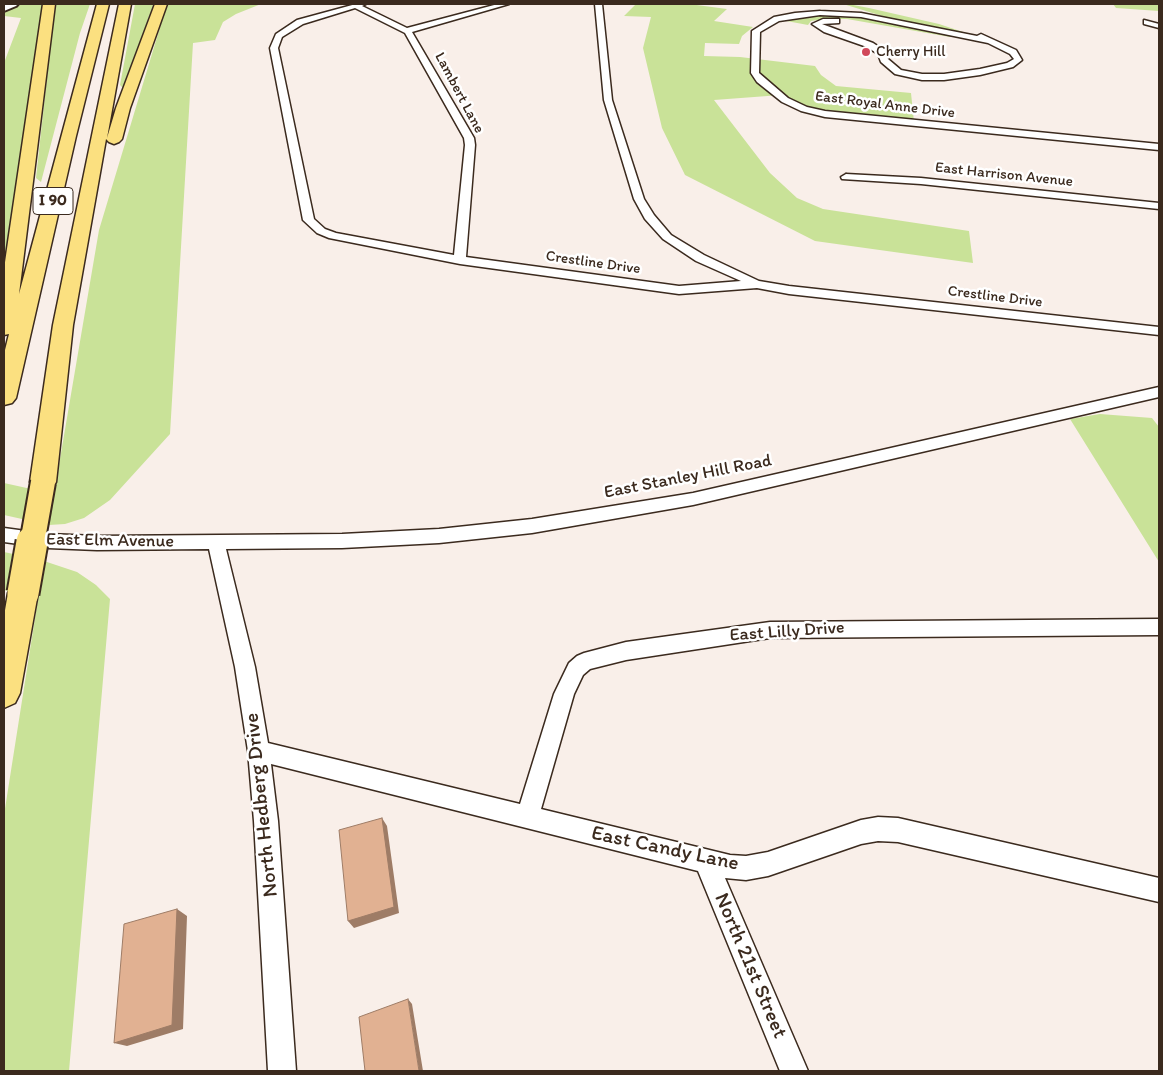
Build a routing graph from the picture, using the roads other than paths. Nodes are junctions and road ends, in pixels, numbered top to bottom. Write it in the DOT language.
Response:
graph roads {
  1 [pos="13,4"];
  2 [pos="49,4"];
  3 [pos="103,4"];
  4 [pos="125,4"];
  5 [pos="161,4"];
  6 [pos="505,4"];
  7 [pos="599,4"];
  8 [pos="360,5"];
  9 [pos="4,8"];
  10 [pos="901,14"];
  11 [pos="1147,22"];
  12 [pos="1159,26"];
  13 [pos="406,31"];
  14 [pos="992,41"];
  15 [pos="1159,147"];
  16 [pos="846,177"];
  17 [pos="1159,206"];
  18 [pos="81,225"];
  19 [pos="460,260"];
  20 [pos="757,284"];
  21 [pos="4,329"];
  22 [pos="1159,331"];
  23 [pos="1159,392"];
  24 [pos="4,398"];
  25 [pos="4,535"];
  26 [pos="216,542"];
  27 [pos="1159,627"];
  28 [pos="4,693"];
  29 [pos="259,750"];
  30 [pos="527,817"];
  31 [pos="706,862"];
  32 [pos="1159,890"];
  33 [pos="282,1071"];
  34 [pos="794,1071"];
  1 -- 9 [label="main road"];
  2 -- 21 [label="highway, I 90"];
  3 -- 24 [label="highway, I 90"];
  4 -- 18 [label="highway, I 90"];
  5 -- 18 [label="highway"];
  6 -- 13 [label="street"];
  7 -- 20 [label="street"];
  8 -- 13 [label="street, Lambert Lane"];
  8 -- 19 [label="street, Crestline Drive"];
  10 -- 14 [label="street"];
  11 -- 12 [label="street"];
  13 -- 19 [label="street, Lambert Lane"];
  14 -- 14 [label="street"];
  14 -- 15 [label="street, East Royal Anne Drive"];
  16 -- 17 [label="street, East Harrison Avenue"];
  18 -- 28 [label="highway, I 90, bridge"];
  19 -- 20 [label="street, Crestline Drive"];
  20 -- 22 [label="street, Crestline Drive"];
  23 -- 26 [label="street, East Stanley Hill Road"];
  25 -- 26 [label="street, East Elm Avenue"];
  26 -- 29 [label="street, North Hedberg Drive"];
  27 -- 30 [label="street, East Lilly Drive"];
  29 -- 30 [label="street, East Candy Lane"];
  29 -- 33 [label="street, North Hedberg Drive"];
  30 -- 31 [label="street, East Candy Lane"];
  31 -- 32 [label="street, East Candy Lane"];
  31 -- 34 [label="street, North 21st Street"];
}
